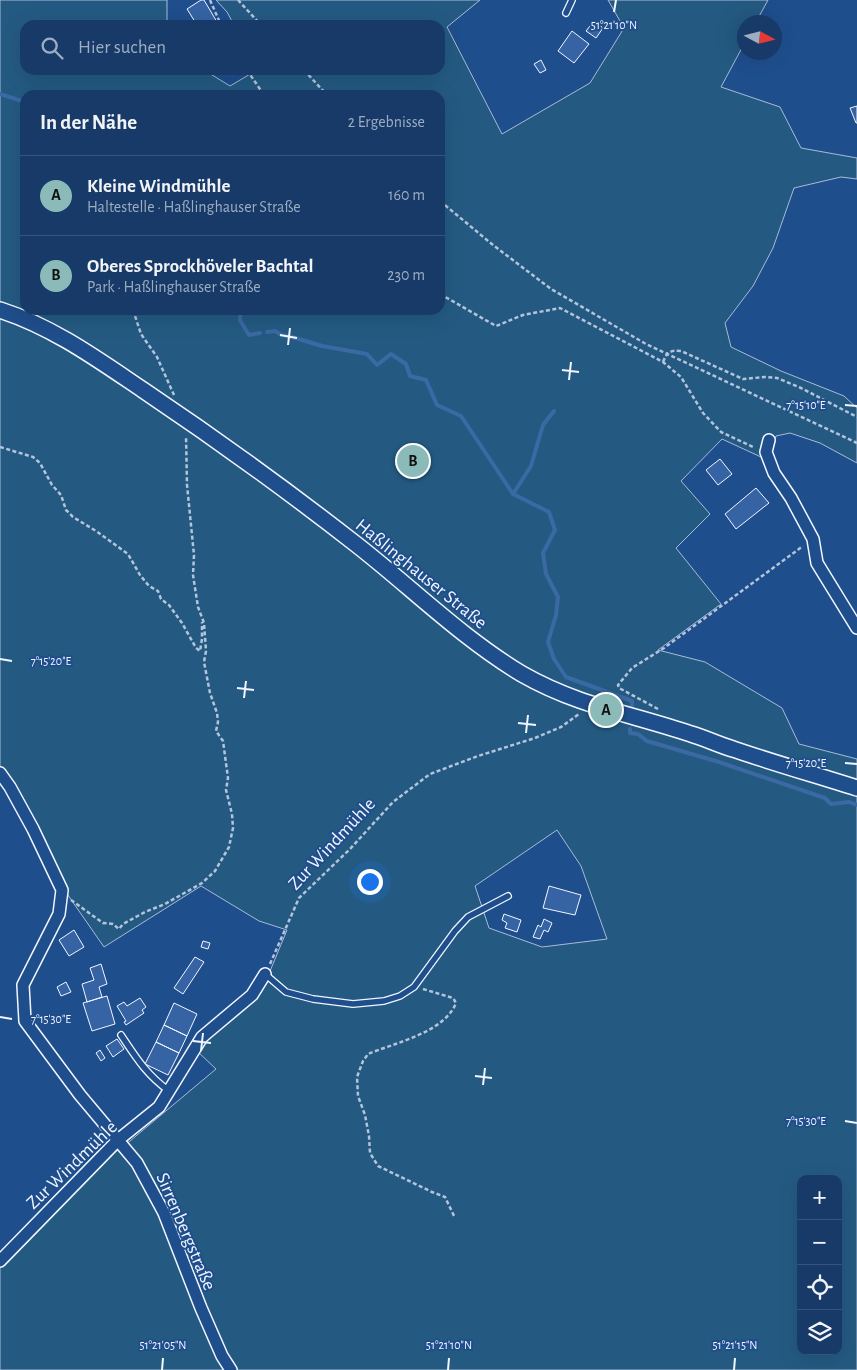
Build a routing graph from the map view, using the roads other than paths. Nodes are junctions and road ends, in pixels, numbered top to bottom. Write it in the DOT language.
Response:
graph roads {
  1 [pos="572,0"];
  2 [pos="566,13"];
  3 [pos="0,310"];
  4 [pos="769,440"];
  5 [pos="857,628"];
  6 [pos="0,773"];
  7 [pos="857,788"];
  8 [pos="508,896"];
  9 [pos="265,974"];
  10 [pos="121,1035"];
  11 [pos="168,1092"];
  12 [pos="118,1140"];
  13 [pos="0,1261"];
  14 [pos="231,1370"];
  1 -- 2 [label="lane"];
  3 -- 7 [label="main road, Haßlinghauser Straße"];
  4 -- 5 [label="street"];
  6 -- 12 [label="street, Sirrenbergstraße"];
  8 -- 9 [label="lane"];
  9 -- 11 [label="street, Zur Windmühle"];
  10 -- 11 [label="lane"];
  11 -- 12 [label="street, Zur Windmühle"];
  12 -- 13 [label="street, Zur Windmühle"];
  12 -- 14 [label="street, Sirrenbergstraße"];
}
